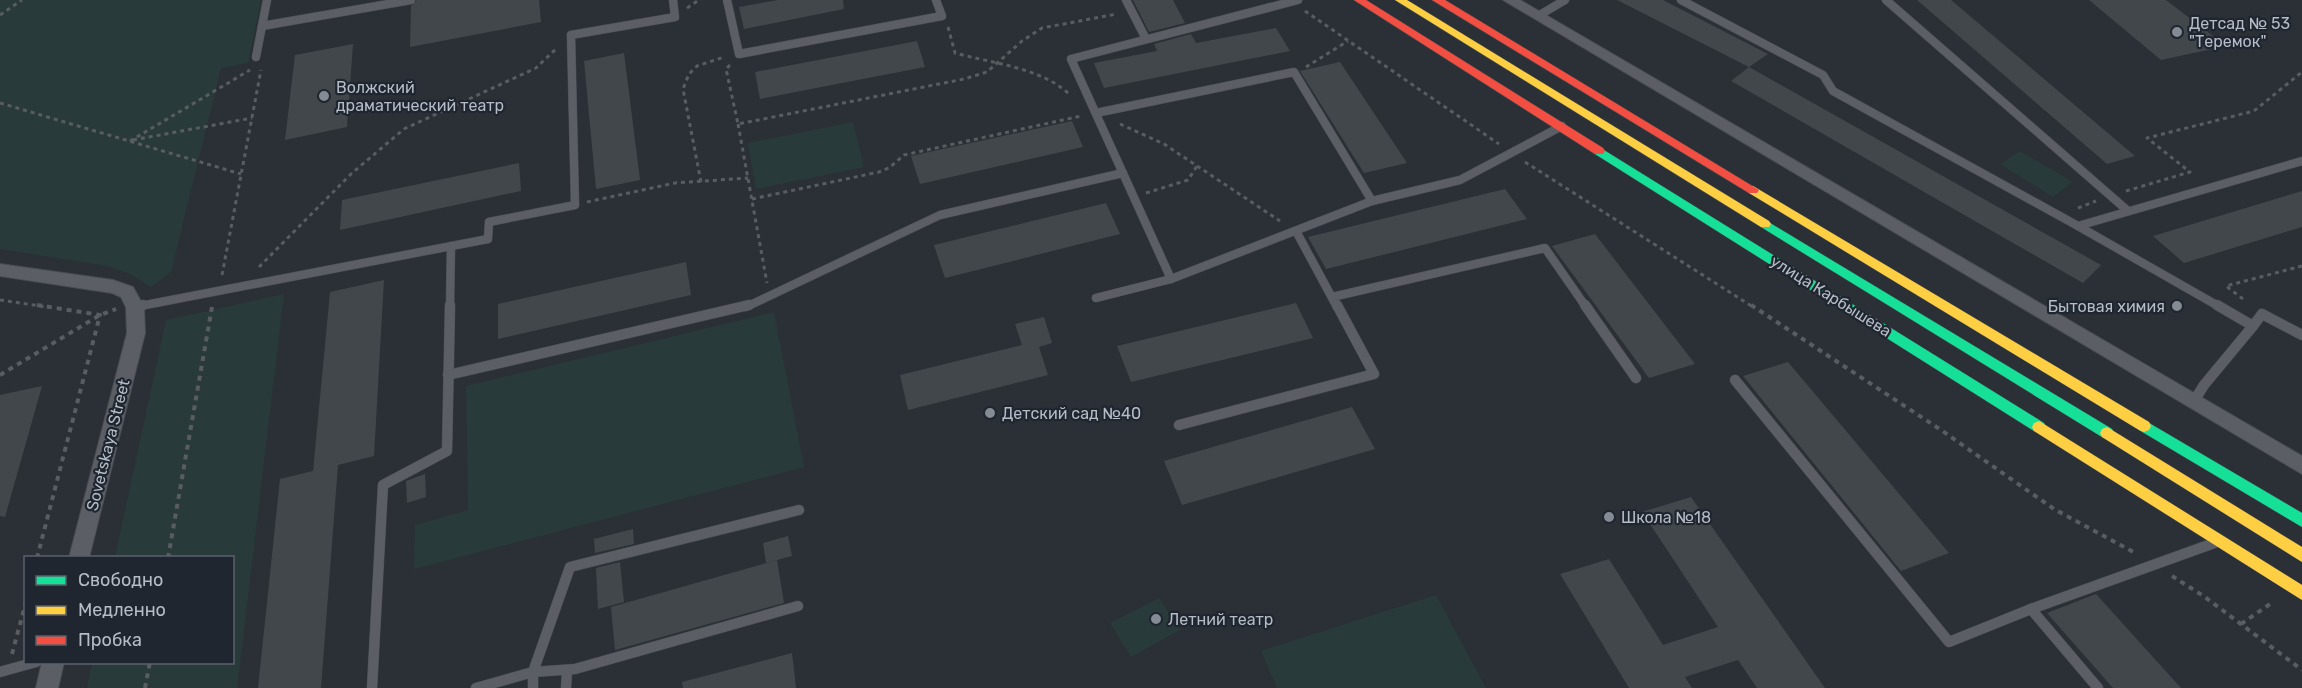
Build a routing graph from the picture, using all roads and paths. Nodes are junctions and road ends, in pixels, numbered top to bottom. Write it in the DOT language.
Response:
graph roads {
  1 [pos="22,0"];
  2 [pos="267,0"];
  3 [pos="411,0"];
  4 [pos="673,0"];
  5 [pos="727,0"];
  6 [pos="936,0"];
  7 [pos="1126,0"];
  8 [pos="1359,0"];
  9 [pos="1400,0"];
  10 [pos="1437,0"];
  11 [pos="1510,0"];
  12 [pos="1565,0"];
  13 [pos="1681,0"];
  14 [pos="1886,0"];
  15 [pos="1294,1"];
  16 [pos="1132,12"];
  17 [pos="0,15"];
  18 [pos="942,15"];
  19 [pos="1538,16"];
  20 [pos="262,26"];
  21 [pos="571,35"];
  22 [pos="1146,39"];
  23 [pos="1348,41"];
  24 [pos="739,54"];
  25 [pos="256,57"];
  26 [pos="998,64"];
  27 [pos="251,69"];
  28 [pos="1294,72"];
  29 [pos="2302,72"];
  30 [pos="0,103"];
  31 [pos="1096,113"];
  32 [pos="252,118"];
  33 [pos="738,124"];
  34 [pos="1562,126"];
  35 [pos="129,141"];
  36 [pos="1512,153"];
  37 [pos="2302,161"];
  38 [pos="1197,166"];
  39 [pos="1123,173"];
  40 [pos="241,174"];
  41 [pos="748,178"];
  42 [pos="701,182"];
  43 [pos="2110,195"];
  44 [pos="1133,196"];
  45 [pos="752,200"];
  46 [pos="1372,201"];
  47 [pos="575,205"];
  48 [pos="2128,211"];
  49 [pos="2069,212"];
  50 [pos="2078,226"];
  51 [pos="1296,231"];
  52 [pos="451,246"];
  53 [pos="2302,266"];
  54 [pos="0,270"];
  55 [pos="255,271"];
  56 [pos="1171,279"];
  57 [pos="770,296"];
  58 [pos="1332,297"];
  59 [pos="1096,298"];
  60 [pos="0,300"];
  61 [pos="134,304"];
  62 [pos="2262,314"];
  63 [pos="100,315"];
  64 [pos="2253,326"];
  65 [pos="2302,335"];
  66 [pos="0,375"];
  67 [pos="448,375"];
  68 [pos="1636,378"];
  69 [pos="1735,380"];
  70 [pos="2194,401"];
  71 [pos="1179,425"];
  72 [pos="2302,465"];
  73 [pos="799,510"];
  74 [pos="2302,521"];
  75 [pos="2219,541"];
  76 [pos="2302,555"];
  77 [pos="38,556"];
  78 [pos="80,556"];
  79 [pos="2154,565"];
  80 [pos="2298,591"];
  81 [pos="798,606"];
  82 [pos="24,608"];
  83 [pos="2031,609"];
  84 [pos="2241,624"];
  85 [pos="32,664"];
  86 [pos="53,664"];
  87 [pos="150,664"];
  88 [pos="2302,670"];
  89 [pos="4,671"];
  90 [pos="567,671"];
  91 [pos="532,672"];
  92 [pos="47,688"];
  93 [pos="145,688"];
  94 [pos="372,688"];
  95 [pos="476,688"];
  96 [pos="533,688"];
  97 [pos="566,688"];
  98 [pos="2098,688"];
  1 -- 17 [label="path"];
  2 -- 20 [label="lane"];
  3 -- 20 [label="lane"];
  4 -- 21 [label="lane"];
  5 -- 24 [label="lane"];
  6 -- 18 [label="lane"];
  7 -- 16 [label="lane"];
  8 -- 34 [label="street, улица Карбышева"];
  9 -- 76 [label="street, улица Карбышева"];
  10 -- 74 [label="street"];
  11 -- 19 [label="street"];
  12 -- 19 [label="lane"];
  13 -- 50 [label="lane"];
  14 -- 43 [label="lane"];
  15 -- 22 [label="lane"];
  15 -- 23 [label="path"];
  16 -- 22 [label="lane"];
  16 -- 26 [label="path"];
  18 -- 24 [label="lane"];
  18 -- 26 [label="path"];
  19 -- 70 [label="street"];
  20 -- 25 [label="lane"];
  21 -- 47 [label="lane"];
  21 -- 55 [label="path"];
  22 -- 31 [label="lane"];
  23 -- 28 [label="path"];
  23 -- 36 [label="path"];
  24 -- 33 [label="path"];
  24 -- 42 [label="path"];
  26 -- 31 [label="path"];
  26 -- 33 [label="path"];
  27 -- 35 [label="path"];
  28 -- 31 [label="lane"];
  28 -- 46 [label="lane"];
  29 -- 43 [label="path"];
  30 -- 35 [label="path"];
  31 -- 38 [label="path"];
  31 -- 39 [label="lane"];
  31 -- 45 [label="path"];
  32 -- 35 [label="path"];
  33 -- 41 [label="path"];
  34 -- 36 [label="lane"];
  34 -- 75 [label="street, улица Карбышева"];
  35 -- 40 [label="path"];
  36 -- 46 [label="lane"];
  36 -- 79 [label="path"];
  37 -- 48 [label="lane"];
  38 -- 44 [label="path"];
  38 -- 51 [label="path"];
  39 -- 44 [label="lane"];
  39 -- 57 [label="lane"];
  41 -- 42 [label="path"];
  41 -- 45 [label="path"];
  42 -- 47 [label="path"];
  43 -- 48 [label="lane"];
  43 -- 49 [label="path"];
  44 -- 56 [label="lane"];
  45 -- 57 [label="path"];
  46 -- 51 [label="lane"];
  47 -- 52 [label="lane"];
  48 -- 50 [label="lane"];
  50 -- 64 [label="lane"];
  51 -- 56 [label="lane"];
  51 -- 58 [label="lane"];
  52 -- 61 [label="lane"];
  52 -- 67 [label="lane"];
  53 -- 62 [label="path"];
  54 -- 61 [label="street"];
  56 -- 59 [label="lane"];
  57 -- 67 [label="lane"];
  58 -- 68 [label="lane"];
  58 -- 71 [label="lane"];
  60 -- 63 [label="path"];
  61 -- 63 [label="path"];
  61 -- 78 [label="street, Sovetskaya Street"];
  62 -- 64 [label="lane"];
  62 -- 65 [label="lane"];
  63 -- 66 [label="path"];
  63 -- 77 [label="path"];
  64 -- 70 [label="lane"];
  67 -- 94 [label="lane"];
  69 -- 83 [label="lane"];
  70 -- 72 [label="street"];
  73 -- 91 [label="lane"];
  75 -- 79 [label="lane"];
  75 -- 80 [label="street, улица Карбышева"];
  79 -- 83 [label="lane"];
  79 -- 84 [label="path"];
  80 -- 84 [label="path"];
  81 -- 90 [label="lane"];
  82 -- 89 [label="path"];
  83 -- 98 [label="lane"];
  84 -- 88 [label="path"];
  85 -- 89 [label="lane"];
  86 -- 92 [label="street"];
  87 -- 93 [label="path"];
  90 -- 91 [label="lane"];
  90 -- 97 [label="lane"];
  91 -- 95 [label="lane"];
  91 -- 96 [label="lane"];
}
